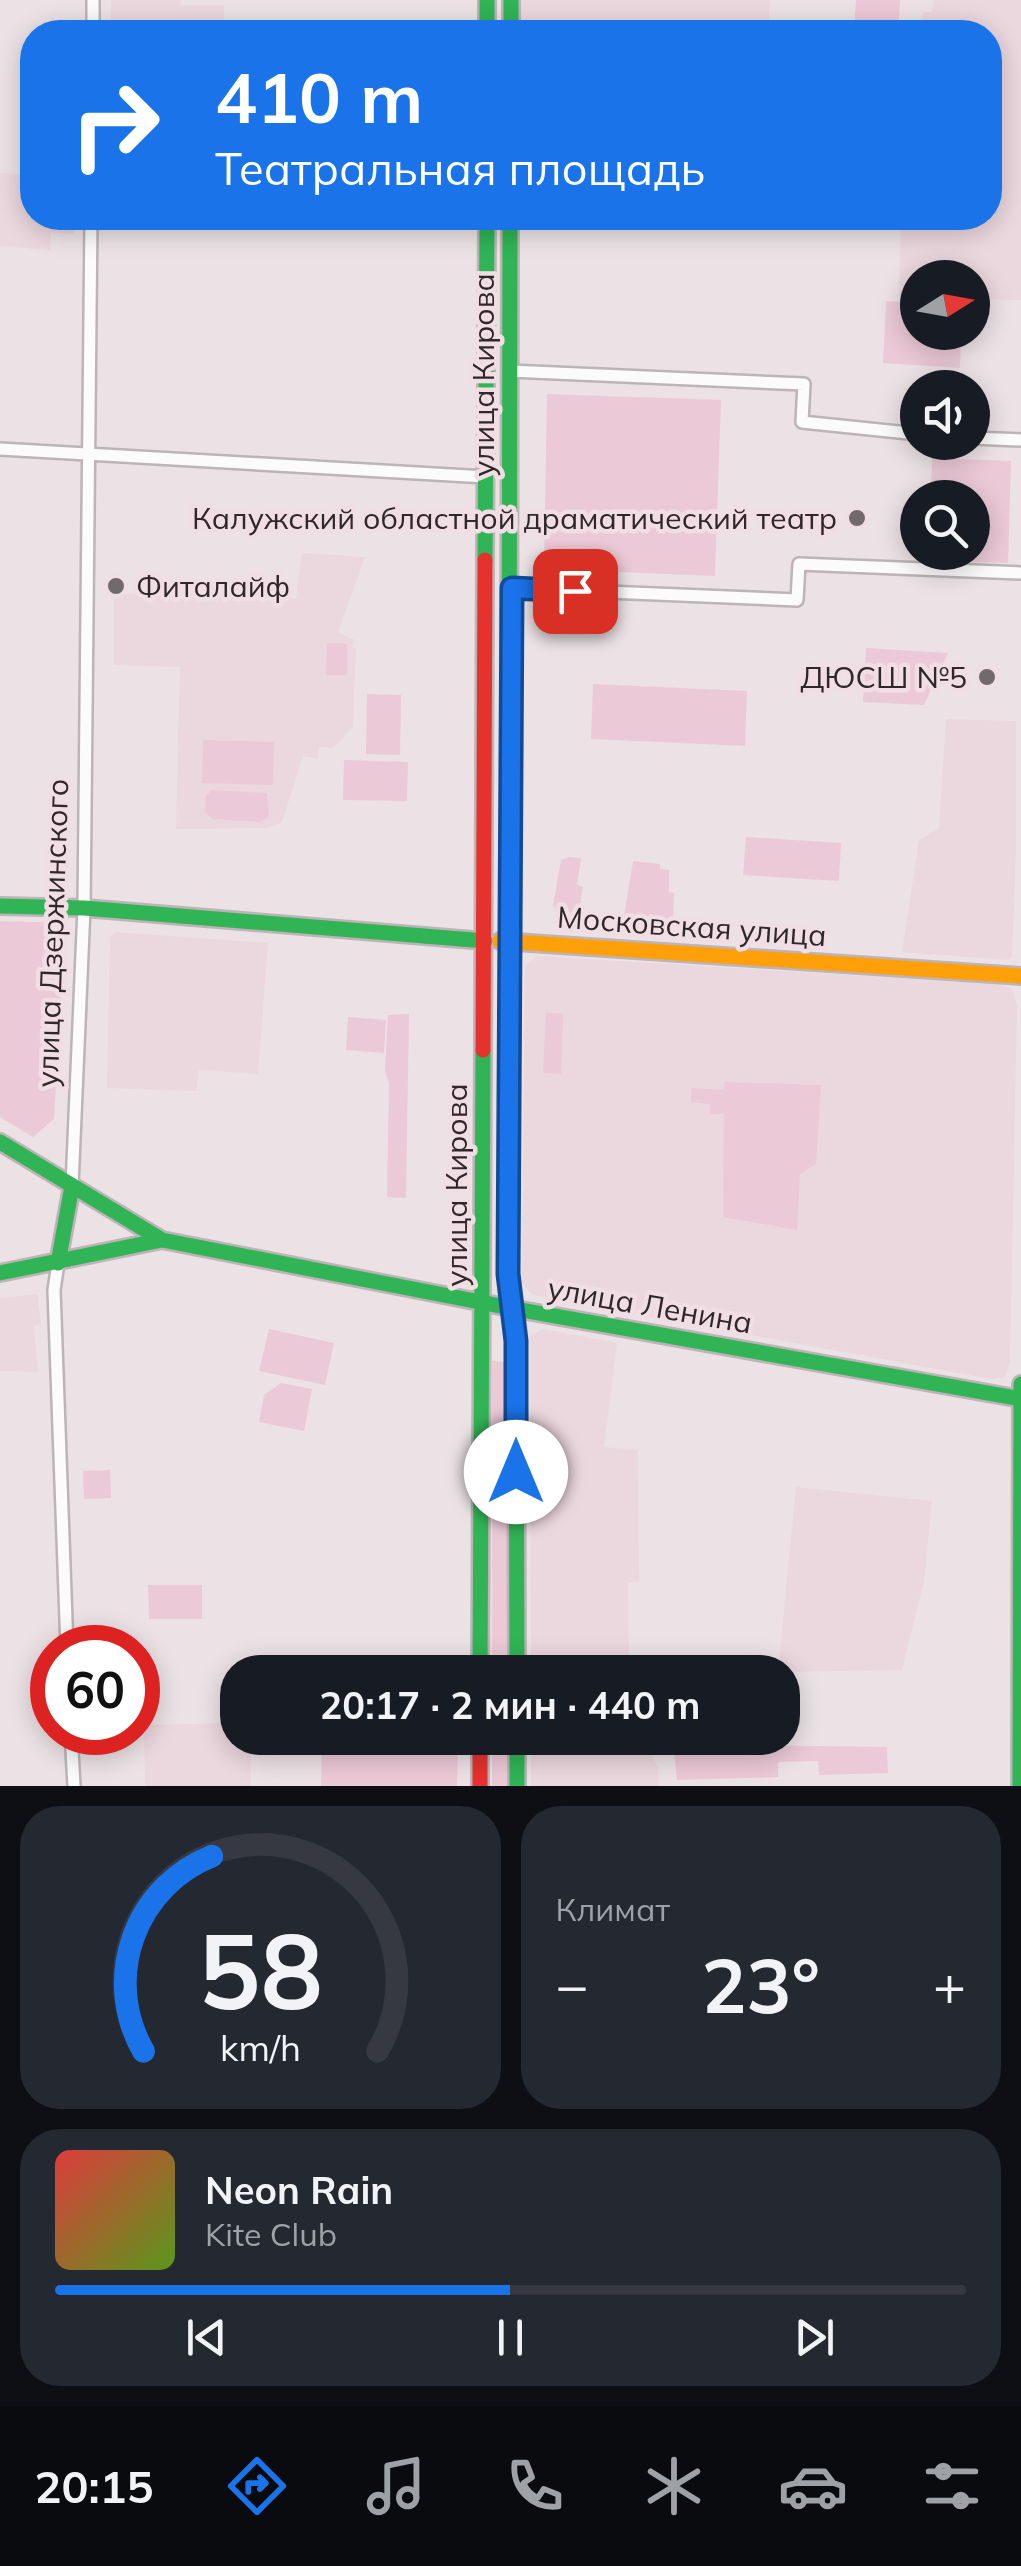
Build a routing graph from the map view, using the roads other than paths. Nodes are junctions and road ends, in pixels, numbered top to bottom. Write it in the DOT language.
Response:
graph roads {
  1 [pos="91,230"];
  2 [pos="487,230"];
  3 [pos="510,230"];
  4 [pos="510,371"];
  5 [pos="900,432"];
  6 [pos="990,439"];
  7 [pos="1021,440"];
  8 [pos="0,449"];
  9 [pos="89,455"];
  10 [pos="486,477"];
  11 [pos="1021,573"];
  12 [pos="512,588"];
  13 [pos="0,906"];
  14 [pos="84,908"];
  15 [pos="485,941"];
  16 [pos="510,942"];
  17 [pos="1021,976"];
  18 [pos="0,1142"];
  19 [pos="72,1186"];
  20 [pos="162,1240"];
  21 [pos="58,1263"];
  22 [pos="0,1273"];
  23 [pos="483,1303"];
  24 [pos="510,1308"];
  25 [pos="1021,1384"];
  26 [pos="1021,1399"];
  27 [pos="66,1625"];
  28 [pos="480,1655"];
  29 [pos="517,1655"];
  30 [pos="72,1755"];
  31 [pos="480,1755"];
  32 [pos="517,1755"];
  33 [pos="74,1786"];
  34 [pos="480,1786"];
  35 [pos="517,1786"];
  36 [pos="1020,1786"];
  1 -- 9 [label="street, улица Дзержинского"];
  2 -- 10 [label="main road, улица Кирова"];
  3 -- 4 [label="main road, улица Кирова"];
  4 -- 5 [label="street"];
  4 -- 12 [label="main road, улица Кирова"];
  6 -- 7 [label="street"];
  8 -- 9 [label="street"];
  9 -- 10 [label="street"];
  9 -- 14 [label="street, улица Дзержинского"];
  10 -- 15 [label="main road, улица Кирова"];
  11 -- 12 [label="street"];
  12 -- 16 [label="main road, улица Кирова"];
  13 -- 14 [label="main road, Московская улица"];
  14 -- 15 [label="main road, Московская улица"];
  14 -- 19 [label="street, улица Дзержинского"];
  15 -- 16 [label="main road, Московская улица"];
  15 -- 23 [label="main road, улица Кирова"];
  16 -- 17 [label="main road, Московская улица"];
  16 -- 24 [label="main road, улица Кирова"];
  18 -- 19 [label="main road, улица Ленина"];
  19 -- 20 [label="main road, улица Ленина"];
  19 -- 21 [label="main road, улица Дзержинского"];
  20 -- 21 [label="main road"];
  20 -- 23 [label="main road, улица Ленина"];
  21 -- 22 [label="main road"];
  21 -- 27 [label="street, улица Дзержинского"];
  23 -- 24 [label="main road, улица Ленина"];
  23 -- 28 [label="main road, улица Кирова"];
  24 -- 26 [label="main road, улица Ленина"];
  24 -- 29 [label="main road, улица Кирова"];
  25 -- 26 [label="main road"];
  26 -- 36 [label="main road"];
  30 -- 33 [label="street"];
  31 -- 34 [label="main road"];
  32 -- 35 [label="main road"];
}
